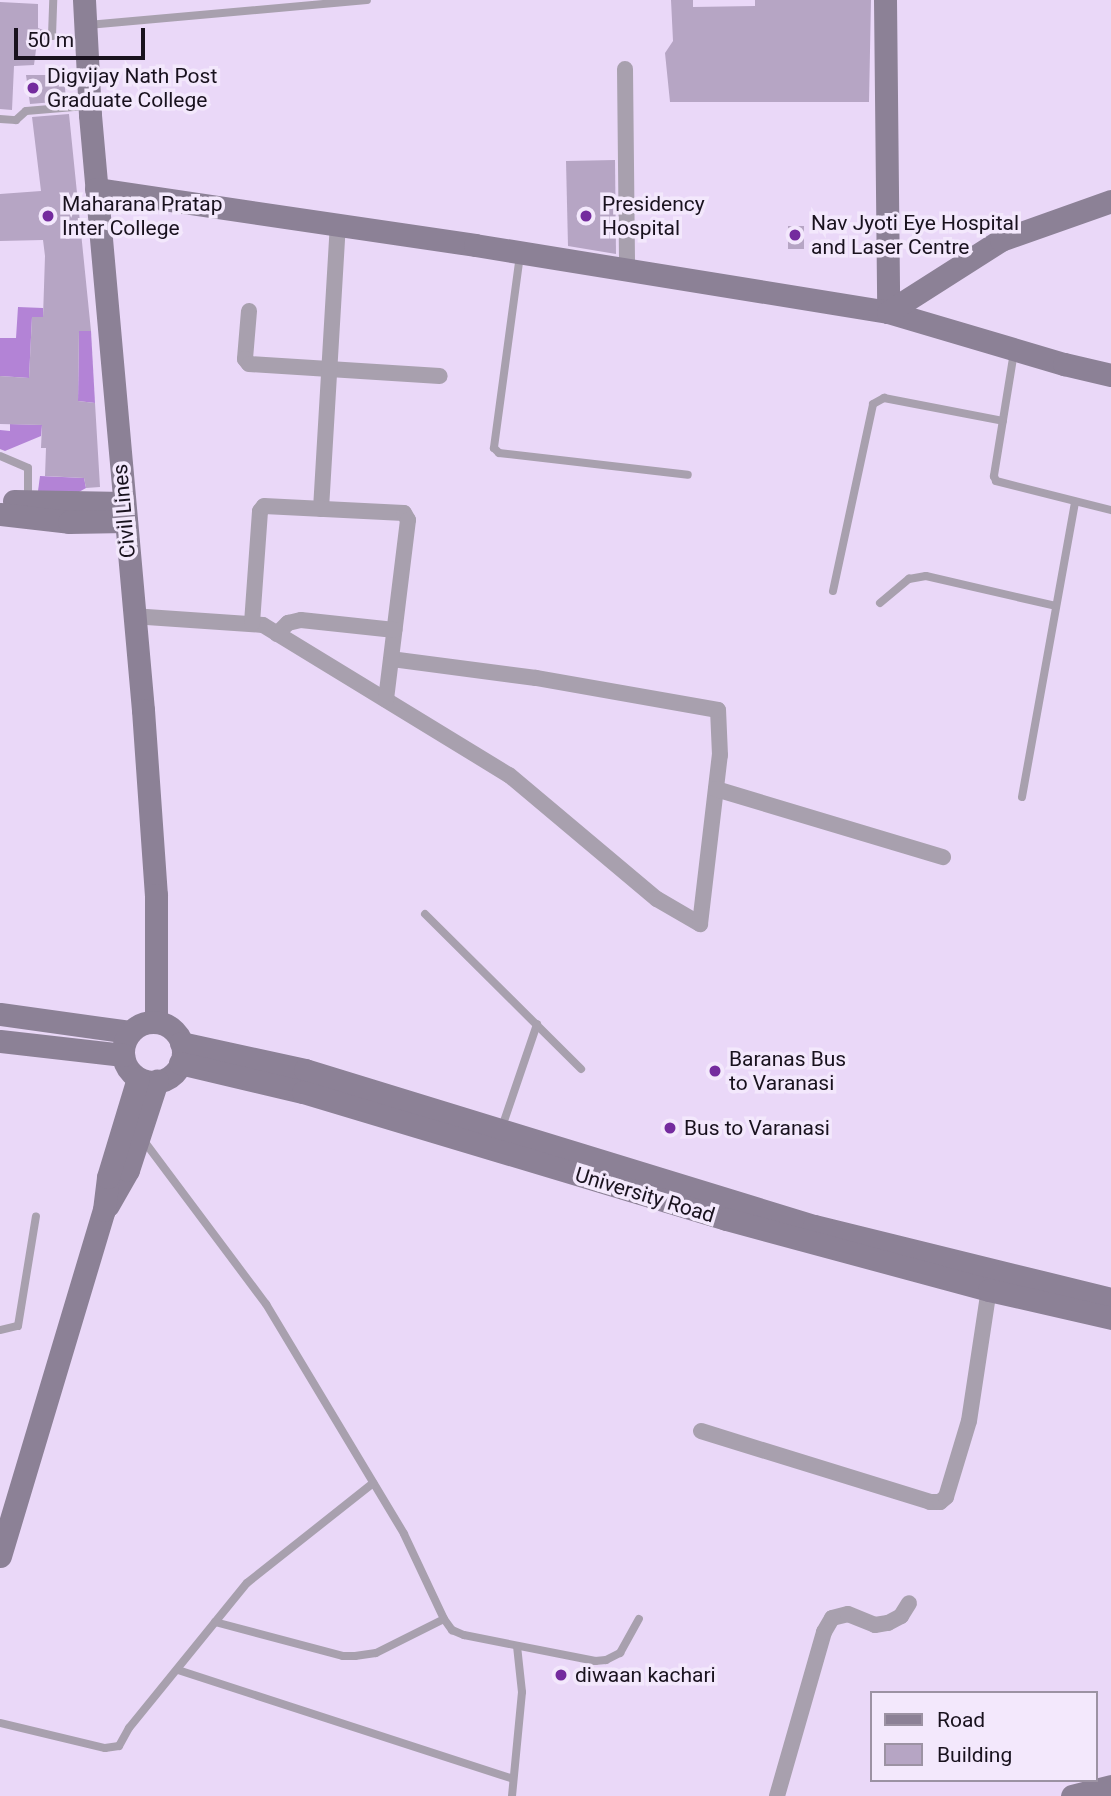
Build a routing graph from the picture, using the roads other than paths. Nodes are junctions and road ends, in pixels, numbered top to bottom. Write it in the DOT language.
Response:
graph roads {
  1 [pos="53,0"];
  2 [pos="84,0"];
  3 [pos="367,0"];
  4 [pos="885,0"];
  5 [pos="85,25"];
  6 [pos="46,36"];
  7 [pos="625,69"];
  8 [pos="89,106"];
  9 [pos="0,119"];
  10 [pos="96,189"];
  11 [pos="1111,201"];
  12 [pos="338,225"];
  13 [pos="521,252"];
  14 [pos="626,270"];
  15 [pos="249,311"];
  16 [pos="888,313"];
  17 [pos="1014,349"];
  18 [pos="330,368"];
  19 [pos="1111,375"];
  20 [pos="440,376"];
  21 [pos="1003,421"];
  22 [pos="0,456"];
  23 [pos="688,475"];
  24 [pos="0,499"];
  25 [pos="1075,502"];
  26 [pos="321,509"];
  27 [pos="27,510"];
  28 [pos="1111,510"];
  29 [pos="125,512"];
  30 [pos="0,514"];
  31 [pos="834,592"];
  32 [pos="880,603"];
  33 [pos="1056,606"];
  34 [pos="132,616"];
  35 [pos="252,623"];
  36 [pos="394,630"];
  37 [pos="277,634"];
  38 [pos="392,659"];
  39 [pos="386,700"];
  40 [pos="716,789"];
  41 [pos="1021,797"];
  42 [pos="943,857"];
  43 [pos="425,914"];
  44 [pos="0,1014"];
  45 [pos="156,1022"];
  46 [pos="537,1024"];
  47 [pos="130,1032"];
  48 [pos="0,1041"];
  49 [pos="181,1053"];
  50 [pos="123,1055"];
  51 [pos="581,1069"];
  52 [pos="147,1080"];
  53 [pos="139,1134"];
  54 [pos="498,1140"];
  55 [pos="104,1210"];
  56 [pos="36,1216"];
  57 [pos="990,1281"];
  58 [pos="1111,1299"];
  59 [pos="1111,1318"];
  60 [pos="0,1330"];
  61 [pos="701,1432"];
  62 [pos="373,1483"];
  63 [pos="0,1556"];
  64 [pos="909,1603"];
  65 [pos="444,1619"];
  66 [pos="639,1619"];
  67 [pos="215,1622"];
  68 [pos="516,1646"];
  69 [pos="178,1670"];
  70 [pos="0,1723"];
  71 [pos="513,1779"];
  72 [pos="1111,1786"];
  73 [pos="512,1796"];
  74 [pos="777,1796"];
  75 [pos="1072,1796"];
  1 -- 6 [label="lane"];
  2 -- 5 [label="main road, Civil Lines"];
  3 -- 5 [label="lane"];
  4 -- 16 [label="main road"];
  5 -- 8 [label="main road, Civil Lines"];
  7 -- 14 [label="street"];
  8 -- 9 [label="lane"];
  8 -- 10 [label="main road, Civil Lines"];
  10 -- 12 [label="main road"];
  10 -- 29 [label="main road, Civil Lines"];
  11 -- 16 [label="main road"];
  12 -- 13 [label="main road"];
  12 -- 18 [label="street"];
  13 -- 14 [label="main road"];
  13 -- 23 [label="lane"];
  14 -- 16 [label="main road"];
  15 -- 18 [label="street"];
  16 -- 17 [label="main road"];
  17 -- 19 [label="main road"];
  17 -- 21 [label="lane"];
  18 -- 20 [label="street"];
  18 -- 26 [label="street"];
  21 -- 25 [label="lane"];
  21 -- 31 [label="lane"];
  22 -- 27 [label="lane"];
  24 -- 27 [label="main road"];
  25 -- 28 [label="lane"];
  25 -- 33 [label="lane"];
  26 -- 35 [label="street"];
  26 -- 36 [label="street"];
  27 -- 29 [label="main road"];
  27 -- 30 [label="main road"];
  29 -- 34 [label="main road, Civil Lines"];
  32 -- 33 [label="lane"];
  33 -- 41 [label="lane"];
  34 -- 35 [label="street"];
  34 -- 45 [label="main road, Civil Lines"];
  35 -- 37 [label="street"];
  36 -- 37 [label="street"];
  36 -- 38 [label="street"];
  37 -- 39 [label="street"];
  38 -- 39 [label="street"];
  38 -- 40 [label="street"];
  39 -- 40 [label="street"];
  40 -- 42 [label="street"];
  43 -- 46 [label="lane"];
  44 -- 47 [label="main road"];
  45 -- 47 [label="main road"];
  45 -- 49 [label="main road"];
  46 -- 51 [label="lane"];
  46 -- 54 [label="lane"];
  47 -- 50 [label="main road"];
  48 -- 50 [label="main road"];
  49 -- 52 [label="main road"];
  49 -- 54 [label="main road, University Road"];
  50 -- 52 [label="main road"];
  52 -- 53 [label="main road"];
  52 -- 55 [label="main road"];
  53 -- 55 [label="main road"];
  53 -- 62 [label="lane"];
  54 -- 57 [label="main road, University Road"];
  55 -- 63 [label="main road"];
  56 -- 60 [label="lane"];
  57 -- 58 [label="main road, University Road"];
  57 -- 59 [label="main road, University Road"];
  57 -- 61 [label="street"];
  62 -- 65 [label="lane"];
  62 -- 67 [label="lane"];
  64 -- 74 [label="street"];
  65 -- 67 [label="lane"];
  65 -- 68 [label="lane"];
  66 -- 68 [label="lane"];
  67 -- 69 [label="lane"];
  68 -- 71 [label="lane"];
  69 -- 70 [label="lane"];
  69 -- 71 [label="lane"];
  71 -- 73 [label="lane"];
  72 -- 75 [label="main road"];
}
